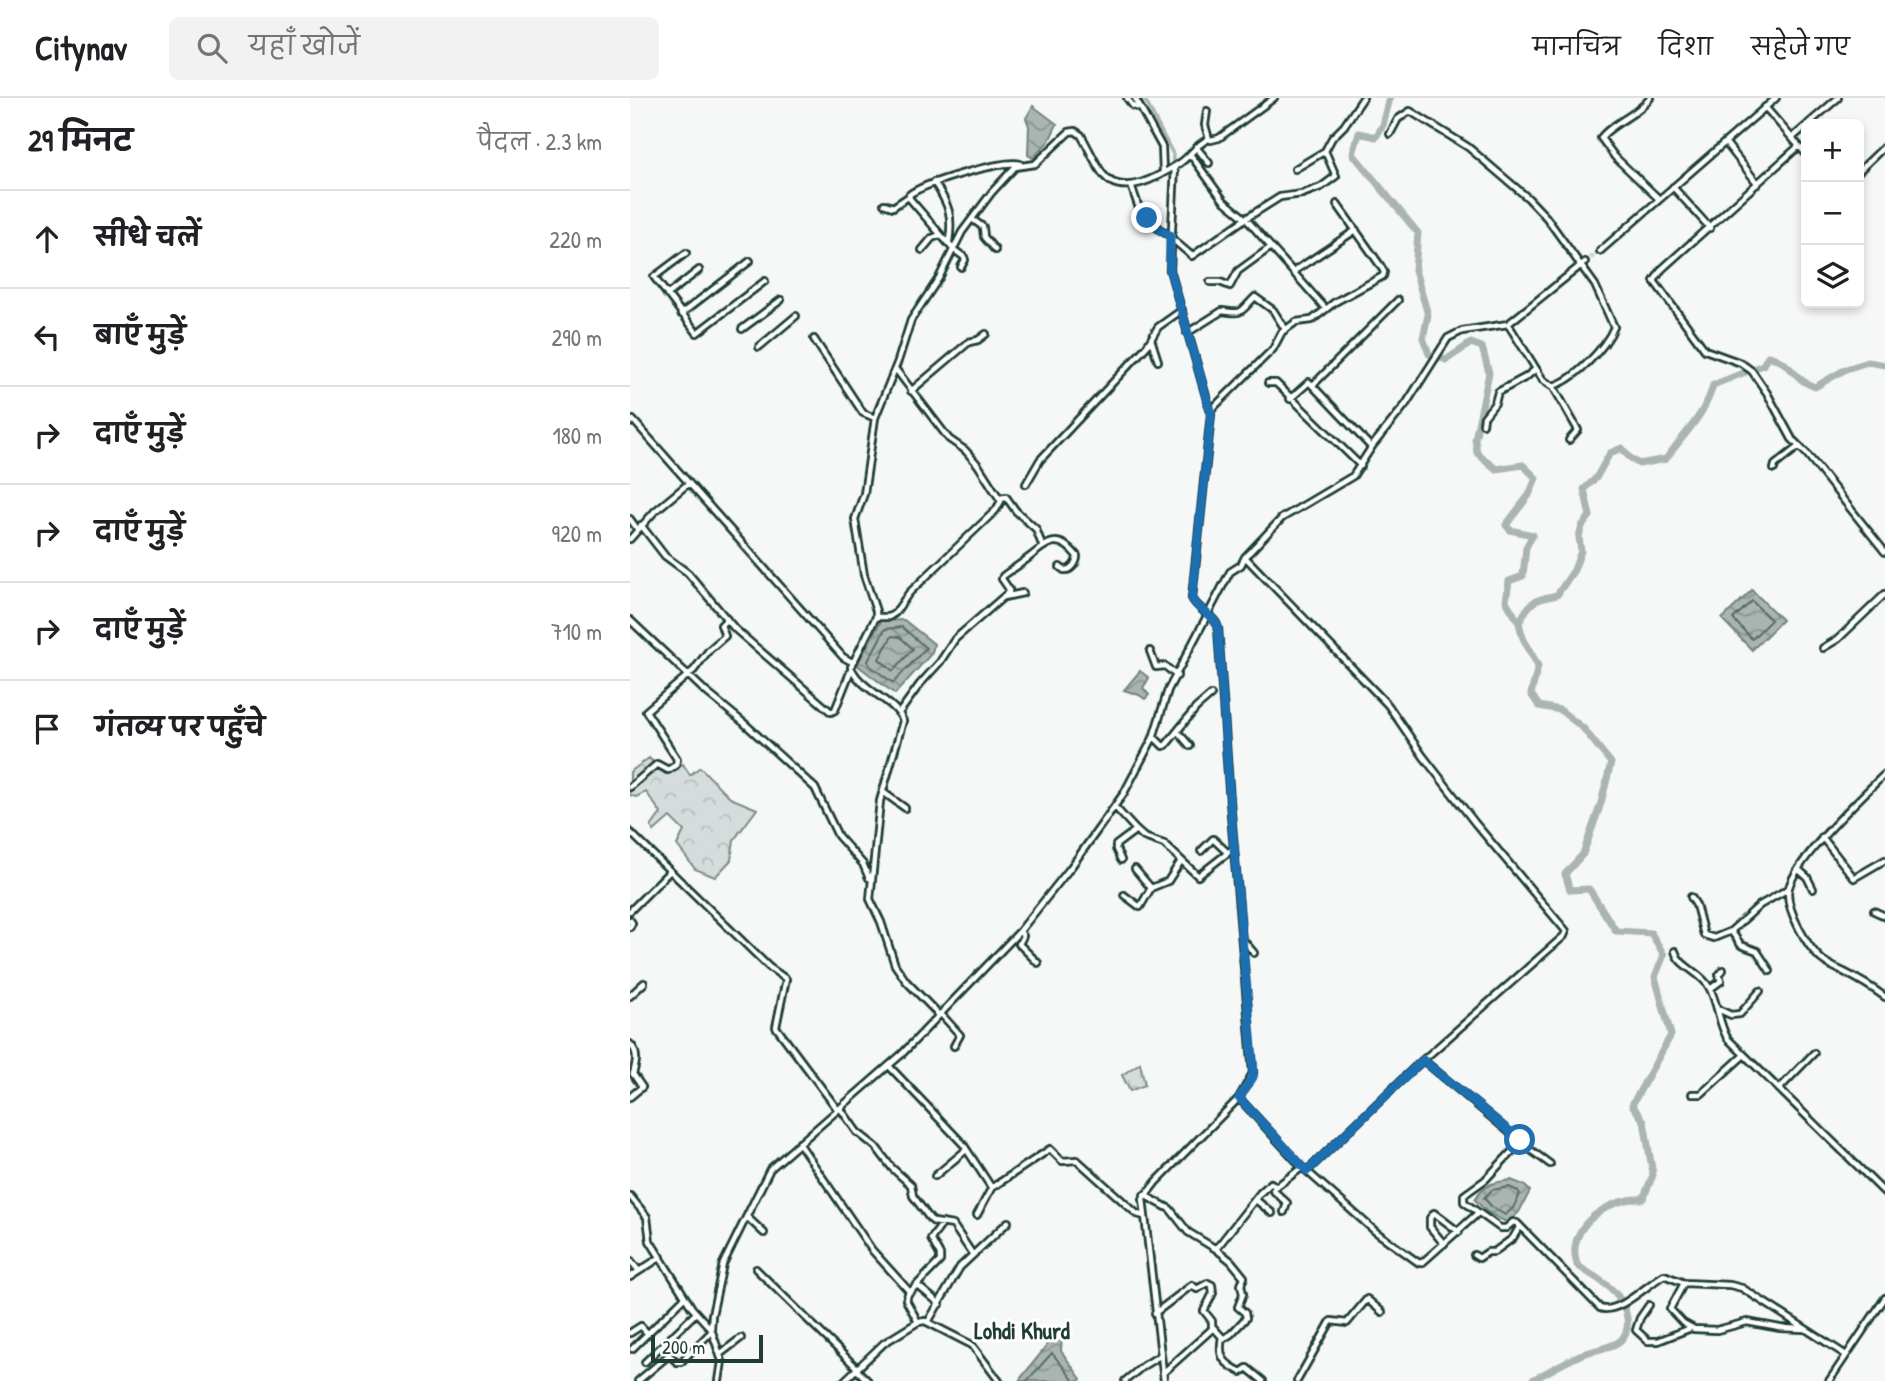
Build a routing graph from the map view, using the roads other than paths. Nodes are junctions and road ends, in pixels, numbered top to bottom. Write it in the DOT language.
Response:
graph roads {
  1 [pos="1126,98"];
  2 [pos="1135,98"];
  3 [pos="1274,98"];
  4 [pos="1363,98"];
  5 [pos="1650,98"];
  6 [pos="1776,98"];
  7 [pos="1838,98"];
  8 [pos="1765,107"];
  9 [pos="1141,108"];
  10 [pos="1207,111"];
  11 [pos="1814,119"];
  12 [pos="1801,130"];
  13 [pos="1390,134"];
  14 [pos="1792,138"];
  15 [pos="1209,139"];
  16 [pos="1725,142"];
  17 [pos="1800,146"];
  18 [pos="1885,146"];
  19 [pos="1196,147"];
  20 [pos="1325,151"];
  21 [pos="1190,154"];
  22 [pos="1209,163"];
  23 [pos="1021,165"];
  24 [pos="1864,166"];
  25 [pos="1169,169"];
  26 [pos="1295,169"];
  27 [pos="934,181"];
  28 [pos="1758,184"];
  29 [pos="1130,185"];
  30 [pos="1673,187"];
  31 [pos="909,196"];
  32 [pos="1659,199"];
  33 [pos="884,204"];
  34 [pos="1337,204"];
  35 [pos="972,219"];
  36 [pos="1245,219"];
  37 [pos="1710,228"];
  38 [pos="1356,230"];
  39 [pos="941,235"];
  40 [pos="1169,235"];
  41 [pos="949,243"];
  42 [pos="1272,247"];
  43 [pos="953,249"];
  44 [pos="922,250"];
  45 [pos="995,250"];
  46 [pos="1600,251"];
  47 [pos="686,253"];
  48 [pos="750,261"];
  49 [pos="1582,264"];
  50 [pos="961,267"];
  51 [pos="699,270"];
  52 [pos="1293,272"];
  53 [pos="765,281"];
  54 [pos="1210,282"];
  55 [pos="667,295"];
  56 [pos="781,300"];
  57 [pos="1398,300"];
  58 [pos="1325,307"];
  59 [pos="1180,311"];
  60 [pos="681,314"];
  61 [pos="796,316"];
  62 [pos="1508,324"];
  63 [pos="743,329"];
  64 [pos="1285,329"];
  65 [pos="1187,333"];
  66 [pos="986,334"];
  67 [pos="1151,338"];
  68 [pos="814,339"];
  69 [pos="759,347"];
  70 [pos="1158,361"];
  71 [pos="1536,369"];
  72 [pos="894,371"];
  73 [pos="1268,383"];
  74 [pos="1313,385"];
  75 [pos="1553,386"];
  76 [pos="911,391"];
  77 [pos="1290,399"];
  78 [pos="1211,410"];
  79 [pos="875,417"];
  80 [pos="630,423"];
  81 [pos="1483,424"];
  82 [pos="1569,440"];
  83 [pos="1371,447"];
  84 [pos="1798,447"];
  85 [pos="1361,466"];
  86 [pos="1774,469"];
  87 [pos="689,482"];
  88 [pos="1026,484"];
  89 [pos="1000,498"];
  90 [pos="630,520"];
  91 [pos="640,528"];
  92 [pos="630,539"];
  93 [pos="1042,545"];
  94 [pos="1885,552"];
  95 [pos="1245,557"];
  96 [pos="1060,567"];
  97 [pos="1023,593"];
  98 [pos="1885,594"];
  99 [pos="1004,597"];
  100 [pos="1209,616"];
  101 [pos="876,617"];
  102 [pos="727,619"];
  103 [pos="630,620"];
  104 [pos="1823,648"];
  105 [pos="1150,650"];
  106 [pos="852,662"];
  107 [pos="851,670"];
  108 [pos="688,676"];
  109 [pos="1177,676"];
  110 [pos="1211,695"];
  111 [pos="899,713"];
  112 [pos="1178,732"];
  113 [pos="1154,737"];
  114 [pos="1190,746"];
  115 [pos="1885,774"];
  116 [pos="630,788"];
  117 [pos="882,791"];
  118 [pos="1115,807"];
  119 [pos="905,808"];
  120 [pos="1136,830"];
  121 [pos="630,832"];
  122 [pos="1822,836"];
  123 [pos="1231,850"];
  124 [pos="1201,851"];
  125 [pos="1121,860"];
  126 [pos="1885,860"];
  127 [pos="1181,861"];
  128 [pos="1135,869"];
  129 [pos="1799,870"];
  130 [pos="669,872"];
  131 [pos="870,882"];
  132 [pos="1151,888"];
  133 [pos="1789,888"];
  134 [pos="1813,889"];
  135 [pos="1124,895"];
  136 [pos="1691,897"];
  137 [pos="630,911"];
  138 [pos="1874,911"];
  139 [pos="1885,916"];
  140 [pos="630,920"];
  141 [pos="630,927"];
  142 [pos="1020,931"];
  143 [pos="1731,931"];
  144 [pos="1242,939"];
  145 [pos="1675,951"];
  146 [pos="1254,953"];
  147 [pos="1038,963"];
  148 [pos="1723,970"];
  149 [pos="1770,971"];
  150 [pos="644,983"];
  151 [pos="1760,991"];
  152 [pos="1712,993"];
  153 [pos="630,996"];
  154 [pos="1885,997"];
  155 [pos="1719,1010"];
  156 [pos="940,1014"];
  157 [pos="630,1044"];
  158 [pos="954,1046"];
  159 [pos="1814,1053"];
  160 [pos="1744,1055"];
  161 [pos="1423,1060"];
  162 [pos="889,1066"];
  163 [pos="1779,1089"];
  164 [pos="1692,1094"];
  165 [pos="630,1097"];
  166 [pos="1239,1098"];
  167 [pos="839,1109"];
  168 [pos="799,1143"];
  169 [pos="1521,1143"];
  170 [pos="966,1150"];
  171 [pos="1550,1164"];
  172 [pos="1301,1166"];
  173 [pos="1307,1171"];
  174 [pos="935,1176"];
  175 [pos="1276,1186"];
  176 [pos="992,1187"];
  177 [pos="1885,1193"];
  178 [pos="1144,1195"];
  179 [pos="630,1196"];
  180 [pos="1256,1200"];
  181 [pos="1284,1212"];
  182 [pos="1272,1213"];
  183 [pos="1478,1213"];
  184 [pos="977,1215"];
  185 [pos="1142,1216"];
  186 [pos="747,1217"];
  187 [pos="1008,1222"];
  188 [pos="943,1223"];
  189 [pos="1520,1226"];
  190 [pos="1459,1232"];
  191 [pos="764,1233"];
  192 [pos="1444,1244"];
  193 [pos="1216,1249"];
  194 [pos="973,1255"];
  195 [pos="1474,1255"];
  196 [pos="661,1257"];
  197 [pos="630,1260"];
  198 [pos="756,1269"];
  199 [pos="639,1271"];
  200 [pos="630,1277"];
  201 [pos="1684,1283"];
  202 [pos="917,1285"];
  203 [pos="910,1292"];
  204 [pos="685,1297"];
  205 [pos="1885,1298"];
  206 [pos="940,1304"];
  207 [pos="1650,1305"];
  208 [pos="696,1312"];
  209 [pos="1382,1312"];
  210 [pos="1155,1313"];
  211 [pos="918,1322"];
  212 [pos="928,1322"];
  213 [pos="1213,1327"];
  214 [pos="1692,1328"];
  215 [pos="1804,1329"];
  216 [pos="711,1331"];
  217 [pos="630,1334"];
  218 [pos="648,1334"];
  219 [pos="741,1338"];
  220 [pos="1223,1339"];
  221 [pos="632,1349"];
  222 [pos="720,1354"];
  223 [pos="1846,1355"];
  224 [pos="1158,1356"];
  225 [pos="645,1362"];
  226 [pos="857,1368"];
  227 [pos="1163,1373"];
  228 [pos="638,1381"];
  229 [pos="719,1381"];
  230 [pos="844,1381"];
  231 [pos="868,1381"];
  232 [pos="999,1381"];
  233 [pos="1125,1381"];
  234 [pos="1164,1381"];
  235 [pos="1263,1381"];
  236 [pos="1297,1381"];
  237 [pos="1829,1381"];
  1 -- 9 [label="street"];
  2 -- 9 [label="street"];
  3 -- 15 [label="street"];
  4 -- 20 [label="street"];
  5 -- 32 [label="street"];
  6 -- 8 [label="street"];
  7 -- 11 [label="street"];
  8 -- 14 [label="street"];
  8 -- 16 [label="street"];
  9 -- 25 [label="street"];
  10 -- 15 [label="street"];
  12 -- 14 [label="street"];
  13 -- 49 [label="street"];
  14 -- 17 [label="street"];
  15 -- 19 [label="street"];
  16 -- 28 [label="street"];
  16 -- 30 [label="street"];
  17 -- 28 [label="street"];
  18 -- 24 [label="street"];
  19 -- 21 [label="street"];
  19 -- 22 [label="street"];
  20 -- 26 [label="street"];
  20 -- 36 [label="street"];
  21 -- 25 [label="street"];
  21 -- 36 [label="street"];
  23 -- 27 [label="street"];
  23 -- 29 [label="street"];
  23 -- 35 [label="street"];
  25 -- 29 [label="street"];
  25 -- 40 [label="street"];
  27 -- 31 [label="street"];
  27 -- 41 [label="street"];
  28 -- 37 [label="street"];
  29 -- 40 [label="street"];
  30 -- 32 [label="street"];
  30 -- 37 [label="street"];
  31 -- 33 [label="street"];
  31 -- 39 [label="street"];
  32 -- 46 [label="street"];
  34 -- 38 [label="street"];
  35 -- 43 [label="street"];
  35 -- 45 [label="street"];
  36 -- 40 [label="street"];
  36 -- 42 [label="street"];
  37 -- 84 [label="street"];
  38 -- 52 [label="street"];
  38 -- 58 [label="street"];
  39 -- 41 [label="street"];
  39 -- 44 [label="street"];
  40 -- 59 [label="street"];
  41 -- 43 [label="street"];
  42 -- 52 [label="street"];
  42 -- 54 [label="street"];
  43 -- 50 [label="street"];
  43 -- 72 [label="street"];
  47 -- 55 [label="street"];
  48 -- 60 [label="street"];
  49 -- 62 [label="street"];
  49 -- 75 [label="street"];
  51 -- 55 [label="street"];
  52 -- 58 [label="street"];
  53 -- 60 [label="street"];
  55 -- 60 [label="street"];
  56 -- 63 [label="street"];
  57 -- 74 [label="street"];
  58 -- 64 [label="street"];
  59 -- 65 [label="street"];
  59 -- 67 [label="street"];
  61 -- 69 [label="street"];
  62 -- 71 [label="street"];
  62 -- 83 [label="street"];
  64 -- 65 [label="street"];
  64 -- 78 [label="street"];
  65 -- 78 [label="street"];
  66 -- 76 [label="street"];
  67 -- 70 [label="street"];
  67 -- 88 [label="street"];
  68 -- 79 [label="street"];
  71 -- 75 [label="street"];
  71 -- 81 [label="street"];
  72 -- 76 [label="street"];
  72 -- 79 [label="street"];
  73 -- 77 [label="street"];
  74 -- 77 [label="street"];
  74 -- 83 [label="street"];
  75 -- 82 [label="street"];
  76 -- 89 [label="street"];
  77 -- 85 [label="street"];
  78 -- 100 [label="street"];
  79 -- 101 [label="street"];
  80 -- 87 [label="street"];
  83 -- 85 [label="street"];
  84 -- 86 [label="street"];
  84 -- 94 [label="street"];
  85 -- 95 [label="street"];
  87 -- 91 [label="street"];
  87 -- 106 [label="street"];
  89 -- 93 [label="street"];
  89 -- 101 [label="street"];
  90 -- 91 [label="street"];
  91 -- 92 [label="street"];
  91 -- 102 [label="street"];
  93 -- 96 [label="street"];
  93 -- 99 [label="street"];
  95 -- 100 [label="street"];
  95 -- 161 [label="street"];
  97 -- 99 [label="street"];
  98 -- 104 [label="street"];
  99 -- 111 [label="street"];
  100 -- 109 [label="street"];
  100 -- 123 [label="street"];
  101 -- 106 [label="street"];
  102 -- 107 [label="street"];
  102 -- 108 [label="street"];
  103 -- 108 [label="street"];
  105 -- 109 [label="street"];
  106 -- 107 [label="street"];
  107 -- 111 [label="street"];
  108 -- 116 [label="street"];
  108 -- 131 [label="street"];
  109 -- 113 [label="street"];
  110 -- 112 [label="street"];
  111 -- 117 [label="street"];
  112 -- 113 [label="street"];
  112 -- 114 [label="street"];
  113 -- 118 [label="street"];
  115 -- 122 [label="street"];
  117 -- 119 [label="street"];
  117 -- 131 [label="street"];
  118 -- 120 [label="street"];
  118 -- 142 [label="street"];
  120 -- 125 [label="street"];
  120 -- 127 [label="street"];
  121 -- 130 [label="street"];
  122 -- 126 [label="street"];
  122 -- 129 [label="street"];
  123 -- 124 [label="street"];
  123 -- 127 [label="street"];
  123 -- 144 [label="street"];
  127 -- 132 [label="street"];
  128 -- 132 [label="street"];
  129 -- 133 [label="street"];
  129 -- 134 [label="street"];
  130 -- 137 [label="street"];
  130 -- 167 [label="street"];
  131 -- 156 [label="street"];
  132 -- 135 [label="street"];
  133 -- 143 [label="street"];
  133 -- 154 [label="street"];
  136 -- 143 [label="street"];
  138 -- 139 [label="street"];
  140 -- 141 [label="street"];
  142 -- 147 [label="street"];
  142 -- 156 [label="street"];
  143 -- 149 [label="street"];
  144 -- 146 [label="street"];
  144 -- 166 [label="street"];
  145 -- 152 [label="street"];
  148 -- 152 [label="street"];
  150 -- 153 [label="street"];
  151 -- 155 [label="street"];
  152 -- 155 [label="street"];
  155 -- 160 [label="street"];
  156 -- 158 [label="street"];
  156 -- 162 [label="street"];
  157 -- 165 [label="street"];
  159 -- 163 [label="street"];
  160 -- 163 [label="street"];
  160 -- 164 [label="street"];
  161 -- 169 [label="street"];
  161 -- 173 [label="street"];
  162 -- 167 [label="street"];
  162 -- 170 [label="street"];
  163 -- 177 [label="street"];
  166 -- 172 [label="street"];
  166 -- 178 [label="street"];
  167 -- 168 [label="street"];
  167 -- 188 [label="street"];
  168 -- 186 [label="street"];
  168 -- 203 [label="street"];
  169 -- 171 [label="street"];
  169 -- 183 [label="street"];
  170 -- 174 [label="street"];
  170 -- 176 [label="street"];
  172 -- 173 [label="street"];
  172 -- 175 [label="street"];
  173 -- 192 [label="street"];
  175 -- 180 [label="street"];
  175 -- 181 [label="street"];
  176 -- 184 [label="street"];
  176 -- 185 [label="street"];
  178 -- 185 [label="street"];
  178 -- 193 [label="street"];
  179 -- 196 [label="street"];
  180 -- 182 [label="street"];
  180 -- 193 [label="street"];
  183 -- 189 [label="street"];
  183 -- 190 [label="street"];
  185 -- 210 [label="street"];
  186 -- 191 [label="street"];
  186 -- 216 [label="street"];
  187 -- 194 [label="street"];
  188 -- 194 [label="street"];
  188 -- 202 [label="street"];
  189 -- 195 [label="street"];
  189 -- 201 [label="street"];
  190 -- 192 [label="street"];
  190 -- 192 [label="street"];
  193 -- 220 [label="street"];
  194 -- 206 [label="street"];
  196 -- 199 [label="street"];
  196 -- 204 [label="street"];
  197 -- 199 [label="street"];
  198 -- 226 [label="street"];
  199 -- 200 [label="street"];
  201 -- 214 [label="street"];
  201 -- 215 [label="street"];
  202 -- 203 [label="street"];
  202 -- 206 [label="street"];
  203 -- 211 [label="street"];
  204 -- 208 [label="street"];
  204 -- 218 [label="street"];
  205 -- 223 [label="street"];
  206 -- 212 [label="street"];
  207 -- 214 [label="street"];
  208 -- 216 [label="street"];
  208 -- 225 [label="street"];
  209 -- 236 [label="street"];
  210 -- 213 [label="street"];
  210 -- 224 [label="street"];
  211 -- 212 [label="street"];
  211 -- 226 [label="street"];
  212 -- 232 [label="street"];
  213 -- 220 [label="street"];
  213 -- 227 [label="street"];
  214 -- 215 [label="street"];
  215 -- 223 [label="street"];
  216 -- 222 [label="street"];
  216 -- 228 [label="street"];
  217 -- 218 [label="street"];
  218 -- 221 [label="street"];
  219 -- 222 [label="street"];
  220 -- 235 [label="street"];
  222 -- 229 [label="street"];
  223 -- 237 [label="street"];
  224 -- 227 [label="street"];
  224 -- 233 [label="street"];
  226 -- 230 [label="street"];
  226 -- 231 [label="street"];
  227 -- 234 [label="street"];
}
